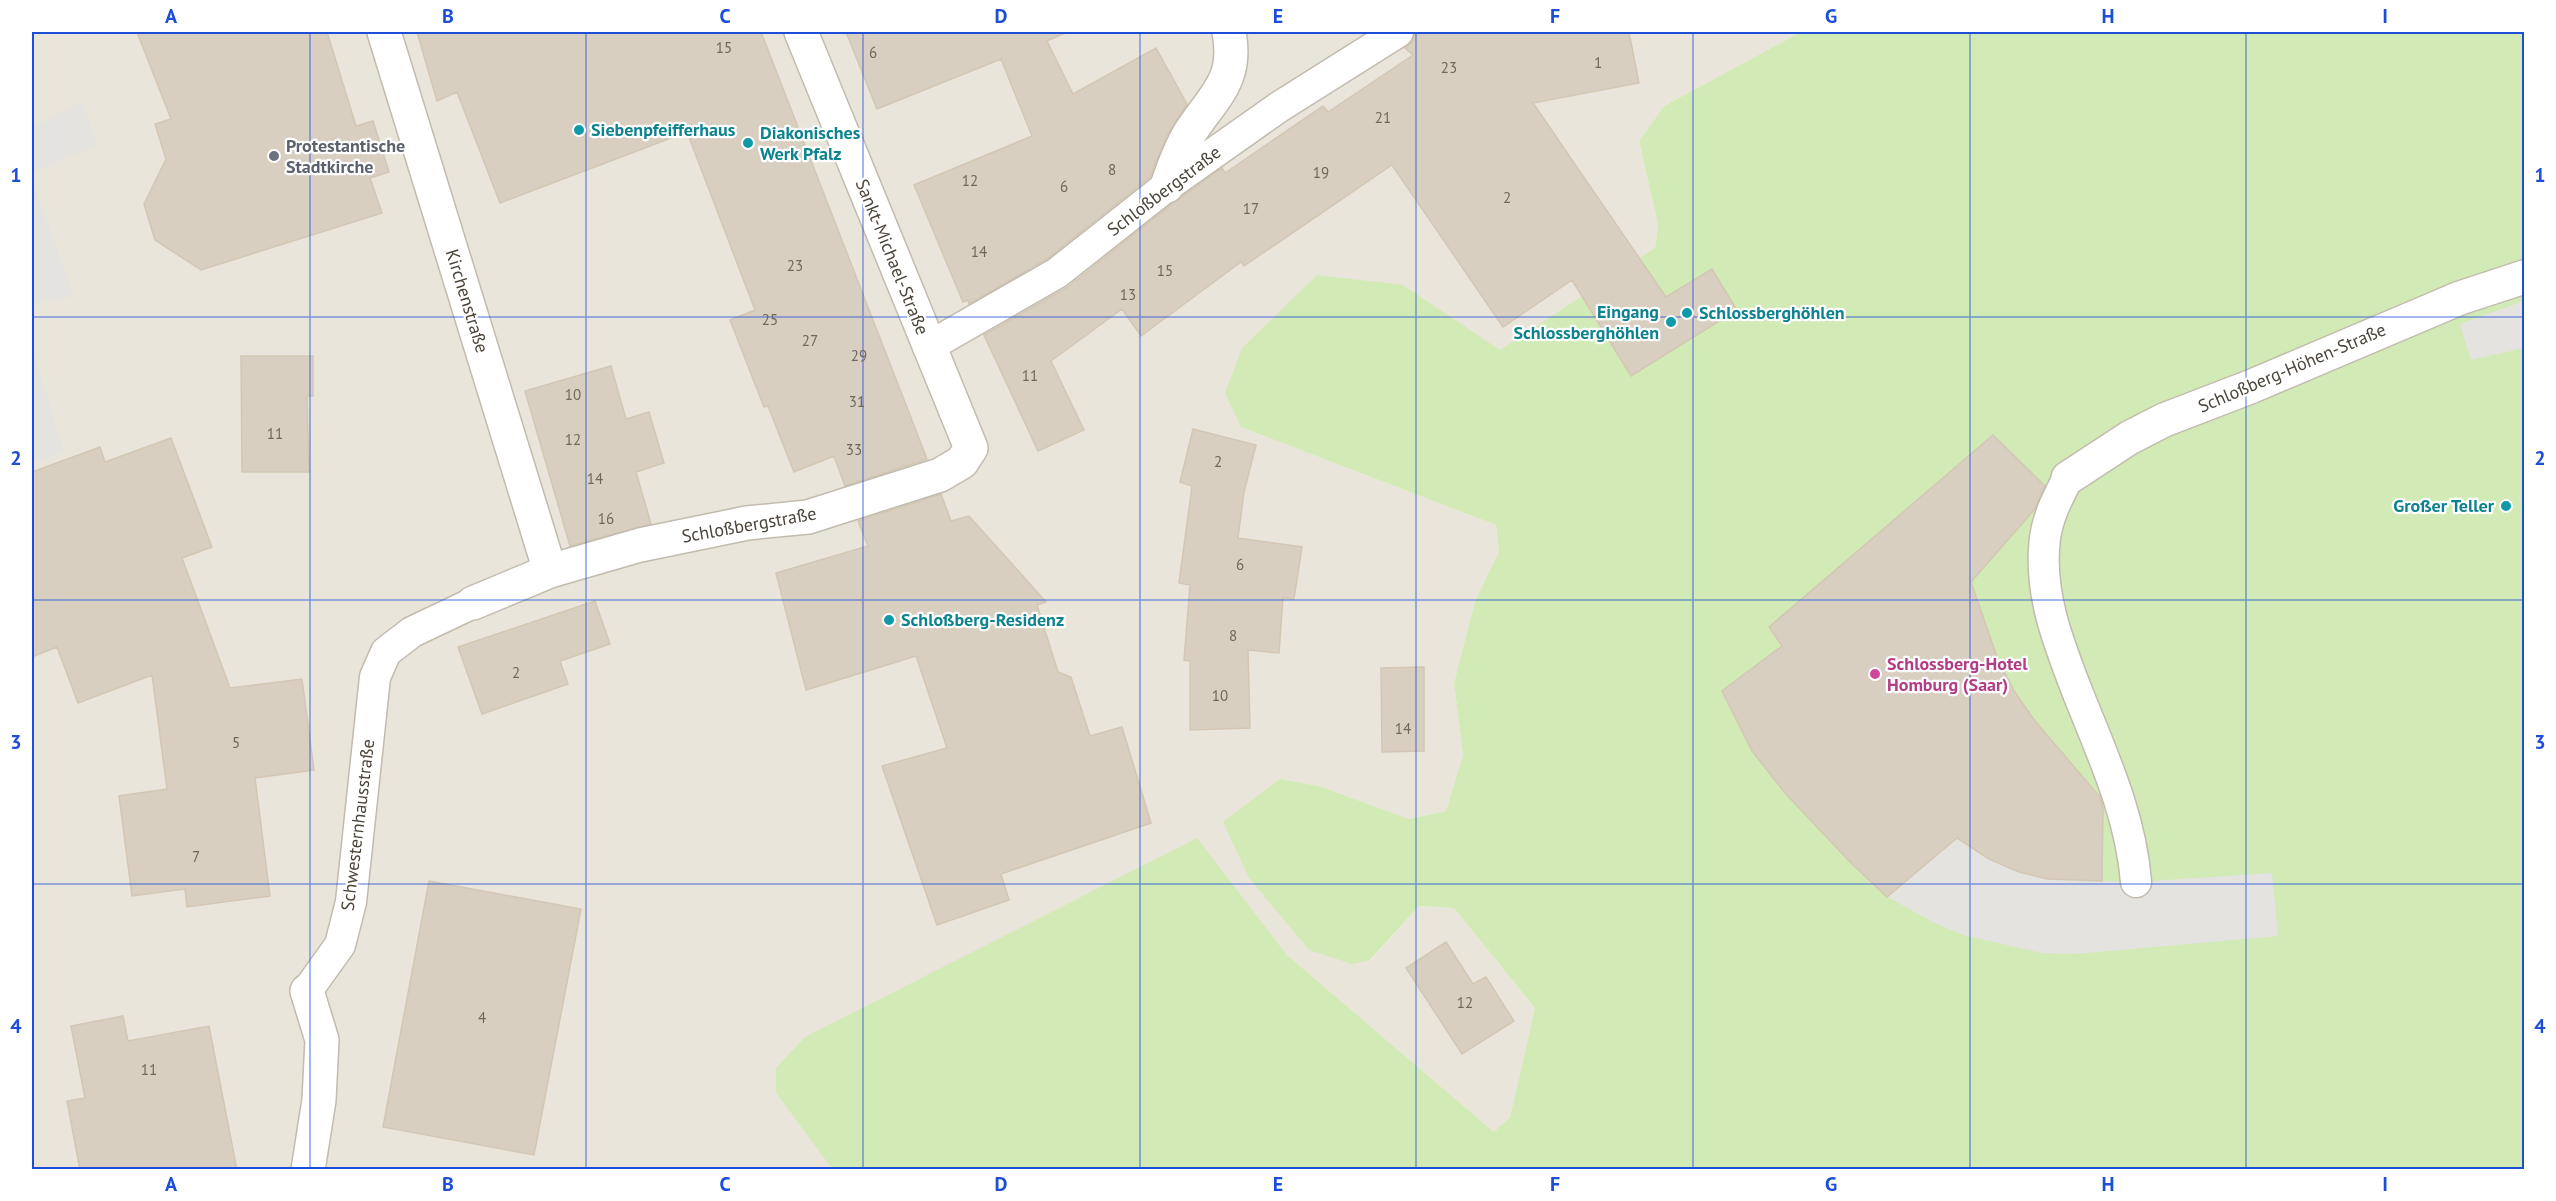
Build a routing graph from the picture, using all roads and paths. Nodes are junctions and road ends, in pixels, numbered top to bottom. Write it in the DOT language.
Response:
graph roads {
  1 [pos="384,32"];
  2 [pos="801,32"];
  3 [pos="1229,32"];
  4 [pos="1398,32"];
  5 [pos="1167,186"];
  6 [pos="2524,277"];
  7 [pos="928,347"];
  8 [pos="971,448"];
  9 [pos="2068,478"];
  10 [pos="550,572"];
  11 [pos="473,603"];
  12 [pos="2136,882"];
  13 [pos="308,991"];
  14 [pos="308,1170"];
  1 -- 10 [label="street, Kirchenstraße"];
  2 -- 7 [label="street, Sankt-Michael-Straße"];
  3 -- 5 [label="street"];
  4 -- 5 [label="lane, Schloßbergstraße"];
  5 -- 7 [label="lane, Schloßbergstraße"];
  6 -- 9 [label="street, Schloßberg-Höhen-Straße"];
  7 -- 8 [label="street, Sankt-Michael-Straße"];
  8 -- 10 [label="street, Schloßbergstraße"];
  9 -- 12 [label="lane"];
  10 -- 11 [label="street, Schwesternhausstraße"];
  11 -- 13 [label="lane, Schwesternhausstraße"];
  13 -- 14 [label="street, Schwesternhausstraße"];
}
